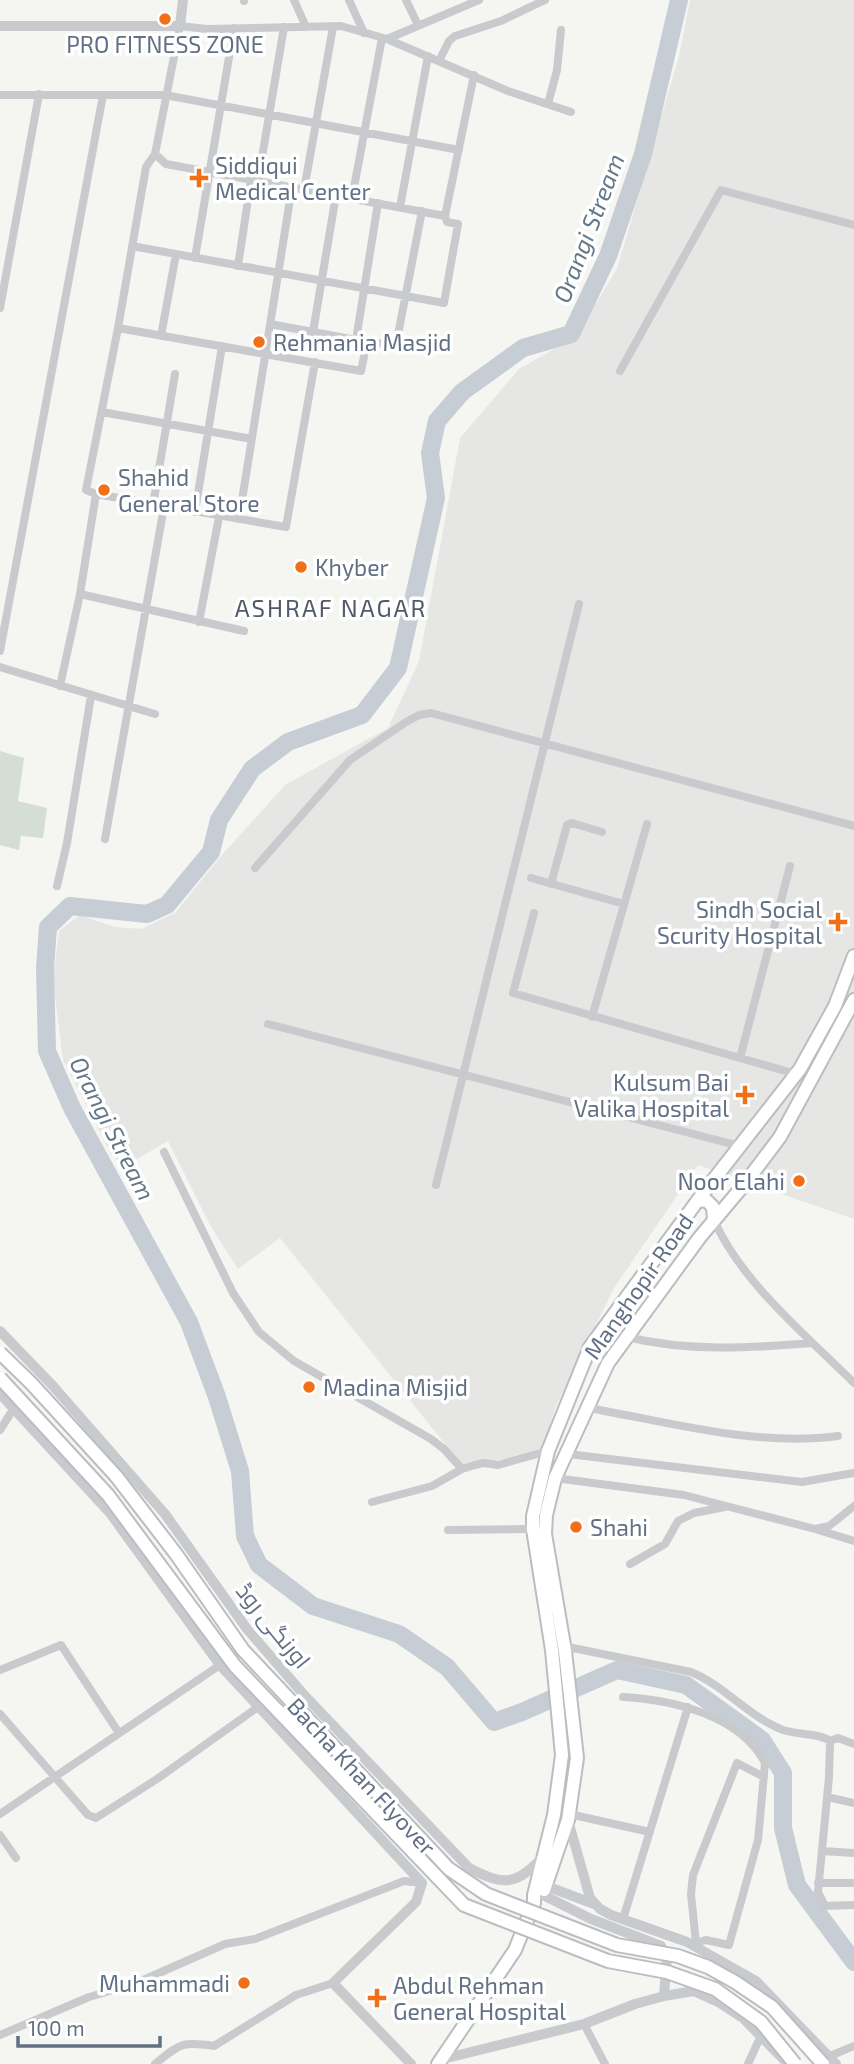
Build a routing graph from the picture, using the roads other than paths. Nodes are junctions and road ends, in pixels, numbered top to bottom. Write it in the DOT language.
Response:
graph roads {
  1 [pos="183,0"];
  2 [pos="294,0"];
  3 [pos="349,0"];
  4 [pos="406,0"];
  5 [pos="479,0"];
  6 [pos="545,0"];
  7 [pos="459,4"];
  8 [pos="418,25"];
  9 [pos="0,26"];
  10 [pos="180,26"];
  11 [pos="284,27"];
  12 [pos="306,27"];
  13 [pos="333,27"];
  14 [pos="234,28"];
  15 [pos="561,30"];
  16 [pos="364,33"];
  17 [pos="384,38"];
  18 [pos="428,56"];
  19 [pos="439,61"];
  20 [pos="474,75"];
  21 [pos="39,94"];
  22 [pos="0,95"];
  23 [pos="103,95"];
  24 [pos="165,95"];
  25 [pos="548,104"];
  26 [pos="221,106"];
  27 [pos="571,112"];
  28 [pos="269,114"];
  29 [pos="316,123"];
  30 [pos="364,132"];
  31 [pos="412,141"];
  32 [pos="459,150"];
  33 [pos="155,154"];
  34 [pos="209,172"];
  35 [pos="254,180"];
  36 [pos="292,187"];
  37 [pos="304,190"];
  38 [pos="336,195"];
  39 [pos="352,198"];
  40 [pos="378,203"];
  41 [pos="400,207"];
  42 [pos="422,211"];
  43 [pos="445,216"];
  44 [pos="854,225"];
  45 [pos="132,246"];
  46 [pos="176,254"];
  47 [pos="195,258"];
  48 [pos="238,266"];
  49 [pos="278,274"];
  50 [pos="322,281"];
  51 [pos="364,289"];
  52 [pos="407,296"];
  53 [pos="0,308"];
  54 [pos="270,324"];
  55 [pos="118,328"];
  56 [pos="313,332"];
  57 [pos="161,336"];
  58 [pos="356,340"];
  59 [pos="367,342"];
  60 [pos="222,346"];
  61 [pos="265,354"];
  62 [pos="315,362"];
  63 [pos="620,371"];
  64 [pos="175,374"];
  65 [pos="102,412"];
  66 [pos="167,424"];
  67 [pos="208,431"];
  68 [pos="252,439"];
  69 [pos="96,494"];
  70 [pos="153,505"];
  71 [pos="164,507"];
  72 [pos="195,512"];
  73 [pos="219,517"];
  74 [pos="239,519"];
  75 [pos="80,594"];
  76 [pos="579,604"];
  77 [pos="146,610"];
  78 [pos="199,622"];
  79 [pos="244,631"];
  80 [pos="0,651"];
  81 [pos="0,667"];
  82 [pos="60,686"];
  83 [pos="91,696"];
  84 [pos="127,707"];
  85 [pos="155,714"];
  86 [pos="546,743"];
  87 [pos="647,824"];
  88 [pos="854,826"];
  89 [pos="602,832"];
  90 [pos="105,839"];
  91 [pos="790,866"];
  92 [pos="255,869"];
  93 [pos="531,878"];
  94 [pos="551,884"];
  95 [pos="57,886"];
  96 [pos="624,904"];
  97 [pos="534,913"];
  98 [pos="854,956"];
  99 [pos="854,1000"];
  100 [pos="851,1014"];
  101 [pos="592,1017"];
  102 [pos="268,1024"];
  103 [pos="740,1058"];
  104 [pos="464,1074"];
  105 [pos="796,1074"];
  106 [pos="740,1146"];
  107 [pos="164,1152"];
  108 [pos="436,1185"];
  109 [pos="708,1186"];
  110 [pos="698,1200"];
  111 [pos="730,1201"];
  112 [pos="714,1220"];
  113 [pos="0,1331"];
  114 [pos="627,1337"];
  115 [pos="812,1343"];
  116 [pos="0,1353"];
  117 [pos="0,1378"];
  118 [pos="854,1383"];
  119 [pos="0,1394"];
  120 [pos="14,1408"];
  121 [pos="588,1408"];
  122 [pos="0,1430"];
  123 [pos="838,1436"];
  124 [pos="548,1451"];
  125 [pos="568,1454"];
  126 [pos="462,1469"];
  127 [pos="854,1473"];
  128 [pos="555,1478"];
  129 [pos="372,1502"];
  130 [pos="854,1506"];
  131 [pos="728,1507"];
  132 [pos="816,1528"];
  133 [pos="533,1529"];
  134 [pos="448,1530"];
  135 [pos="854,1541"];
  136 [pos="630,1564"];
  137 [pos="560,1649"];
  138 [pos="220,1665"];
  139 [pos="0,1670"];
  140 [pos="623,1697"];
  141 [pos="258,1707"];
  142 [pos="688,1707"];
  143 [pos="0,1714"];
  144 [pos="120,1733"];
  145 [pos="830,1741"];
  146 [pos="854,1744"];
  147 [pos="57,1776"];
  148 [pos="764,1777"];
  149 [pos="827,1797"];
  150 [pos="854,1803"];
  151 [pos="0,1814"];
  152 [pos="568,1817"];
  153 [pos="650,1832"];
  154 [pos="0,1835"];
  155 [pos="821,1851"];
  156 [pos="854,1853"];
  157 [pos="545,1855"];
  158 [pos="16,1858"];
  159 [pos="422,1882"];
  160 [pos="818,1882"];
  161 [pos="854,1883"];
  162 [pos="539,1891"];
  163 [pos="594,1904"];
  164 [pos="854,1905"];
  165 [pos="623,1919"];
  166 [pos="694,1944"];
  167 [pos="334,1983"];
  168 [pos="664,1996"];
  169 [pos="584,2024"];
  170 [pos="0,2035"];
  171 [pos="758,2042"];
  172 [pos="854,2046"];
  173 [pos="440,2061"];
  174 [pos="830,2061"];
  175 [pos="155,2064"];
  176 [pos="411,2064"];
  177 [pos="605,2064"];
  178 [pos="748,2064"];
  179 [pos="788,2064"];
  180 [pos="795,2064"];
  1 -- 10 [label="street"];
  2 -- 12 [label="street"];
  3 -- 16 [label="street"];
  4 -- 8 [label="street"];
  5 -- 7 [label="street"];
  6 -- 19 [label="street"];
  7 -- 8 [label="street"];
  8 -- 17 [label="street"];
  9 -- 10 [label="street"];
  10 -- 14 [label="street"];
  10 -- 24 [label="street"];
  11 -- 12 [label="street"];
  11 -- 14 [label="street"];
  11 -- 28 [label="street"];
  12 -- 13 [label="street"];
  13 -- 16 [label="street"];
  13 -- 29 [label="street"];
  14 -- 26 [label="street"];
  15 -- 25 [label="street"];
  16 -- 17 [label="street"];
  17 -- 18 [label="street"];
  17 -- 30 [label="street"];
  18 -- 19 [label="street"];
  18 -- 31 [label="street"];
  19 -- 20 [label="street"];
  20 -- 25 [label="street"];
  20 -- 32 [label="street"];
  21 -- 22 [label="street"];
  21 -- 23 [label="street"];
  21 -- 53 [label="street"];
  23 -- 24 [label="street"];
  23 -- 80 [label="street"];
  24 -- 26 [label="street"];
  24 -- 33 [label="street"];
  25 -- 27 [label="street"];
  26 -- 28 [label="street"];
  26 -- 34 [label="street"];
  28 -- 29 [label="street"];
  28 -- 35 [label="street"];
  29 -- 30 [label="street"];
  29 -- 37 [label="street"];
  30 -- 31 [label="street"];
  30 -- 39 [label="street"];
  31 -- 32 [label="street"];
  31 -- 41 [label="street"];
  32 -- 43 [label="street"];
  33 -- 34 [label="street"];
  33 -- 45 [label="street"];
  34 -- 35 [label="street"];
  34 -- 47 [label="street"];
  35 -- 36 [label="street"];
  35 -- 48 [label="street"];
  36 -- 37 [label="street"];
  36 -- 49 [label="street"];
  37 -- 38 [label="street"];
  38 -- 39 [label="street"];
  38 -- 50 [label="street"];
  39 -- 40 [label="street"];
  40 -- 41 [label="street"];
  40 -- 51 [label="street"];
  41 -- 42 [label="street"];
  42 -- 43 [label="street"];
  42 -- 52 [label="street"];
  43 -- 52 [label="street"];
  44 -- 63 [label="street"];
  45 -- 46 [label="street"];
  45 -- 55 [label="street"];
  46 -- 47 [label="street"];
  46 -- 57 [label="street"];
  47 -- 48 [label="street"];
  48 -- 49 [label="street"];
  49 -- 50 [label="street"];
  49 -- 54 [label="street"];
  50 -- 51 [label="street"];
  50 -- 56 [label="street"];
  51 -- 52 [label="street"];
  51 -- 58 [label="street"];
  52 -- 59 [label="street"];
  54 -- 56 [label="street"];
  54 -- 61 [label="street"];
  55 -- 57 [label="street"];
  55 -- 65 [label="street"];
  56 -- 58 [label="street"];
  57 -- 60 [label="street"];
  58 -- 59 [label="street"];
  59 -- 62 [label="street"];
  60 -- 61 [label="street"];
  60 -- 67 [label="street"];
  61 -- 62 [label="street"];
  61 -- 68 [label="street"];
  62 -- 74 [label="street"];
  64 -- 66 [label="street"];
  65 -- 66 [label="street"];
  65 -- 69 [label="street"];
  66 -- 67 [label="street"];
  66 -- 70 [label="street"];
  67 -- 68 [label="street"];
  67 -- 72 [label="street"];
  68 -- 74 [label="street"];
  69 -- 70 [label="street"];
  69 -- 75 [label="street"];
  70 -- 71 [label="street"];
  71 -- 72 [label="street"];
  71 -- 77 [label="street"];
  72 -- 73 [label="street"];
  73 -- 74 [label="street"];
  73 -- 78 [label="street"];
  75 -- 77 [label="street"];
  75 -- 82 [label="street"];
  76 -- 86 [label="street"];
  77 -- 78 [label="street"];
  77 -- 84 [label="street"];
  78 -- 79 [label="street"];
  81 -- 82 [label="street"];
  82 -- 83 [label="street"];
  83 -- 84 [label="street"];
  83 -- 95 [label="street"];
  84 -- 85 [label="street"];
  84 -- 90 [label="street"];
  86 -- 88 [label="street"];
  86 -- 92 [label="street"];
  86 -- 104 [label="street"];
  87 -- 96 [label="street"];
  89 -- 94 [label="street"];
  91 -- 103 [label="street"];
  93 -- 94 [label="street"];
  94 -- 96 [label="street"];
  96 -- 101 [label="street"];
  97 -- 101 [label="street"];
  98 -- 105 [label="main road, Manghopir Road"];
  99 -- 100 [label="main road, Manghopir Road"];
  100 -- 111 [label="main road, Manghopir Road"];
  101 -- 103 [label="street"];
  102 -- 104 [label="street"];
  103 -- 105 [label="street"];
  104 -- 106 [label="street"];
  104 -- 108 [label="street"];
  105 -- 106 [label="main road, Manghopir Road"];
  106 -- 109 [label="main road, Manghopir Road"];
  107 -- 126 [label="street"];
  109 -- 110 [label="main road, Manghopir Road"];
  109 -- 111 [label="main road"];
  110 -- 112 [label="main road"];
  110 -- 124 [label="main road, Manghopir Road"];
  111 -- 112 [label="main road, Manghopir Road"];
  112 -- 114 [label="main road, Manghopir Road"];
  112 -- 115 [label="street"];
  113 -- 157 [label="street, اورنگی روڈ"];
  114 -- 115 [label="street"];
  114 -- 121 [label="main road, Manghopir Road"];
  115 -- 118 [label="street"];
  116 -- 174 [label="main road, Bacha Khan Flyover, bridge"];
  117 -- 180 [label="main road, Bacha Khan Flyover, bridge"];
  119 -- 120 [label="street"];
  120 -- 122 [label="street"];
  120 -- 138 [label="street"];
  121 -- 123 [label="street"];
  121 -- 125 [label="main road, Manghopir Road"];
  124 -- 126 [label="street"];
  124 -- 133 [label="main road, Manghopir Road"];
  125 -- 127 [label="street"];
  125 -- 128 [label="main road, Manghopir Road"];
  126 -- 129 [label="street"];
  128 -- 131 [label="street"];
  128 -- 137 [label="main road, Manghopir Road"];
  130 -- 132 [label="street"];
  131 -- 132 [label="street"];
  131 -- 136 [label="street"];
  132 -- 135 [label="street"];
  133 -- 134 [label="street"];
  133 -- 137 [label="main road, Manghopir Road"];
  137 -- 145 [label="street"];
  137 -- 152 [label="main road, Manghopir Road"];
  137 -- 157 [label="main road, Manghopir Road"];
  138 -- 141 [label="street"];
  138 -- 144 [label="street"];
  139 -- 144 [label="street"];
  140 -- 142 [label="street"];
  141 -- 147 [label="street"];
  141 -- 159 [label="street"];
  142 -- 148 [label="street"];
  142 -- 153 [label="street"];
  143 -- 147 [label="street"];
  144 -- 147 [label="street"];
  145 -- 146 [label="street"];
  145 -- 149 [label="street"];
  147 -- 151 [label="street"];
  148 -- 166 [label="street"];
  148 -- 166 [label="street"];
  149 -- 150 [label="street"];
  149 -- 155 [label="street"];
  152 -- 153 [label="street"];
  152 -- 162 [label="main road, Manghopir Road"];
  152 -- 163 [label="street"];
  153 -- 165 [label="street"];
  154 -- 158 [label="street"];
  155 -- 156 [label="street"];
  155 -- 160 [label="street"];
  157 -- 162 [label="main road, Manghopir Road"];
  159 -- 167 [label="street"];
  159 -- 170 [label="street"];
  160 -- 161 [label="street"];
  160 -- 164 [label="street"];
  162 -- 163 [label="street"];
  162 -- 168 [label="street"];
  162 -- 173 [label="main road, Manghopir Road"];
  163 -- 165 [label="street"];
  165 -- 166 [label="street"];
  166 -- 174 [label="street"];
  167 -- 175 [label="street"];
  167 -- 176 [label="street"];
  168 -- 169 [label="street"];
  168 -- 179 [label="street"];
  169 -- 173 [label="street"];
  169 -- 177 [label="street"];
  171 -- 178 [label="street"];
  172 -- 174 [label="street"];
}
